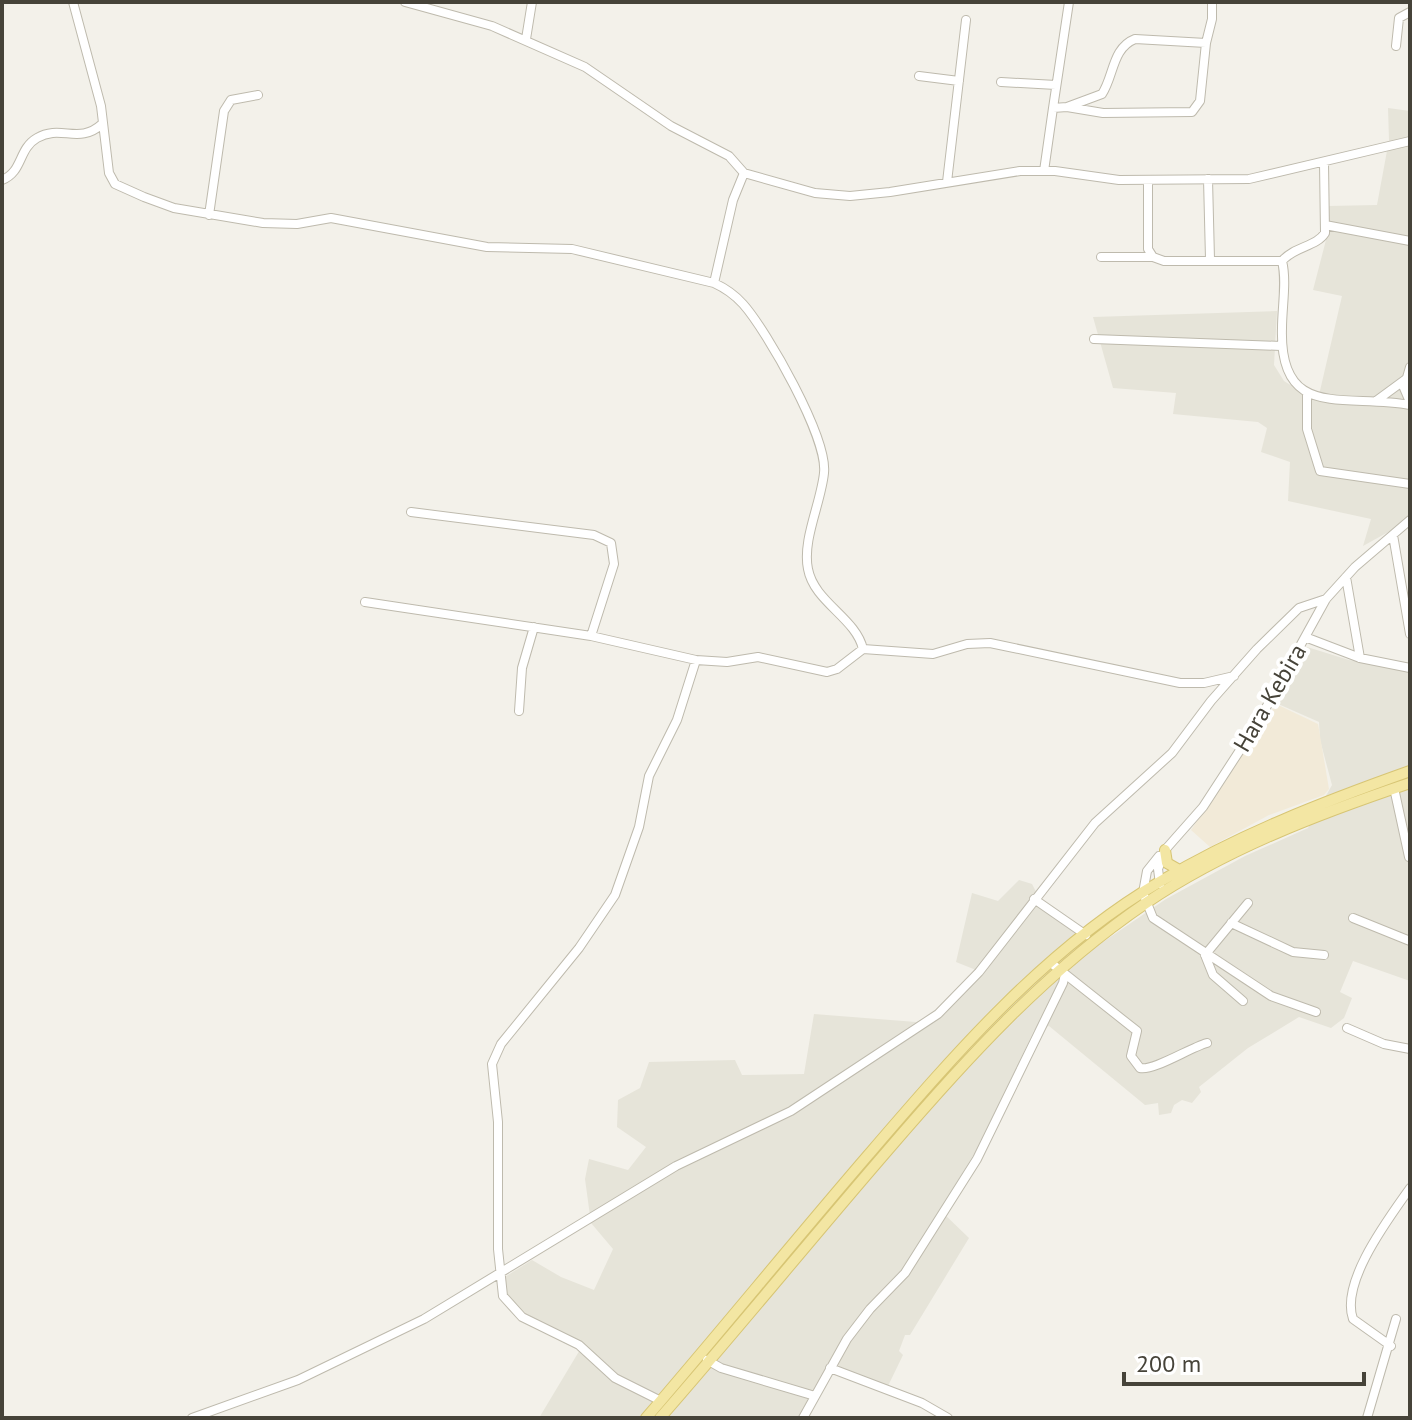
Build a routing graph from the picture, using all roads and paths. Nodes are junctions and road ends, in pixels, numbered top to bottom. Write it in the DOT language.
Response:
graph roads {
  1 [pos="73,2"];
  2 [pos="405,2"];
  3 [pos="532,2"];
  4 [pos="1069,2"];
  5 [pos="1212,2"];
  6 [pos="1410,12"];
  7 [pos="966,20"];
  8 [pos="526,39"];
  9 [pos="1206,43"];
  10 [pos="1396,46"];
  11 [pos="919,76"];
  12 [pos="959,81"];
  13 [pos="1001,82"];
  14 [pos="1056,85"];
  15 [pos="258,95"];
  16 [pos="1067,107"];
  17 [pos="1053,108"];
  18 [pos="102,124"];
  19 [pos="1410,141"];
  20 [pos="1324,163"];
  21 [pos="1044,171"];
  22 [pos="744,173"];
  23 [pos="1208,179"];
  24 [pos="2,180"];
  25 [pos="1148,181"];
  26 [pos="947,182"];
  27 [pos="209,215"];
  28 [pos="1325,225"];
  29 [pos="1410,241"];
  30 [pos="1101,257"];
  31 [pos="1153,257"];
  32 [pos="1210,259"];
  33 [pos="1282,261"];
  34 [pos="714,283"];
  35 [pos="1094,339"];
  36 [pos="1281,346"];
  37 [pos="1410,367"];
  38 [pos="1406,379"];
  39 [pos="1307,393"];
  40 [pos="1375,402"];
  41 [pos="1410,404"];
  42 [pos="1410,484"];
  43 [pos="411,512"];
  44 [pos="1410,520"];
  45 [pos="1393,535"];
  46 [pos="1346,577"];
  47 [pos="1326,599"];
  48 [pos="365,602"];
  49 [pos="534,627"];
  50 [pos="1410,634"];
  51 [pos="591,636"];
  52 [pos="1305,637"];
  53 [pos="863,649"];
  54 [pos="1360,658"];
  55 [pos="696,660"];
  56 [pos="1410,668"];
  57 [pos="1234,675"];
  58 [pos="519,711"];
  59 [pos="1410,771"];
  60 [pos="1410,783"];
  61 [pos="1394,788"];
  62 [pos="1270,829"];
  63 [pos="1165,850"];
  64 [pos="1409,857"];
  65 [pos="1181,871"];
  66 [pos="1162,887"];
  67 [pos="1034,899"];
  68 [pos="1144,899"];
  69 [pos="1248,903"];
  70 [pos="1353,918"];
  71 [pos="1231,923"];
  72 [pos="1086,935"];
  73 [pos="1410,941"];
  74 [pos="1205,955"];
  75 [pos="1324,955"];
  76 [pos="1059,969"];
  77 [pos="1243,1001"];
  78 [pos="1316,1012"];
  79 [pos="1347,1028"];
  80 [pos="1207,1043"];
  81 [pos="1410,1049"];
  82 [pos="1410,1188"];
  83 [pos="500,1274"];
  84 [pos="486,1284"];
  85 [pos="500,1289"];
  86 [pos="1396,1319"];
  87 [pos="1391,1346"];
  88 [pos="705,1358"];
  89 [pos="830,1368"];
  90 [pos="815,1396"];
  91 [pos="661,1401"];
  92 [pos="192,1418"];
  93 [pos="646,1418"];
  94 [pos="660,1418"];
  95 [pos="803,1418"];
  96 [pos="948,1418"];
  97 [pos="1367,1418"];
  1 -- 18 [label="street"];
  2 -- 8 [label="street"];
  3 -- 8 [label="street"];
  4 -- 14 [label="street"];
  5 -- 9 [label="street"];
  6 -- 10 [label="street"];
  7 -- 12 [label="street"];
  8 -- 22 [label="street"];
  9 -- 16 [label="street"];
  9 -- 16 [label="street"];
  11 -- 12 [label="street"];
  12 -- 26 [label="street"];
  13 -- 14 [label="street"];
  14 -- 17 [label="street"];
  15 -- 27 [label="street"];
  16 -- 17 [label="street"];
  17 -- 21 [label="street"];
  18 -- 24 [label="street"];
  18 -- 27 [label="street"];
  19 -- 20 [label="street"];
  20 -- 23 [label="street"];
  20 -- 28 [label="street"];
  21 -- 25 [label="street"];
  21 -- 26 [label="street"];
  22 -- 26 [label="street"];
  22 -- 34 [label="street"];
  23 -- 25 [label="street"];
  23 -- 32 [label="street"];
  25 -- 31 [label="street"];
  27 -- 34 [label="street"];
  28 -- 29 [label="street"];
  28 -- 33 [label="street"];
  30 -- 31 [label="street"];
  31 -- 32 [label="street"];
  32 -- 33 [label="street"];
  33 -- 36 [label="street"];
  34 -- 53 [label="street"];
  35 -- 36 [label="street"];
  36 -- 39 [label="street"];
  37 -- 38 [label="street"];
  38 -- 40 [label="street"];
  38 -- 41 [label="street"];
  39 -- 40 [label="street"];
  39 -- 42 [label="street"];
  40 -- 41 [label="street"];
  43 -- 51 [label="street"];
  44 -- 45 [label="street, Hara Kebira"];
  45 -- 46 [label="street, Hara Kebira"];
  45 -- 50 [label="street"];
  46 -- 47 [label="street, Hara Kebira"];
  46 -- 54 [label="street"];
  47 -- 52 [label="street, Hara Kebira"];
  47 -- 57 [label="street"];
  48 -- 49 [label="street"];
  49 -- 51 [label="street"];
  49 -- 58 [label="street"];
  51 -- 55 [label="street"];
  52 -- 54 [label="street"];
  52 -- 63 [label="street, Hara Kebira"];
  53 -- 55 [label="street"];
  53 -- 57 [label="street"];
  54 -- 56 [label="street"];
  55 -- 83 [label="street"];
  57 -- 67 [label="street"];
  59 -- 62 [label="main road"];
  60 -- 61 [label="main road"];
  61 -- 62 [label="main road"];
  61 -- 64 [label="street"];
  62 -- 65 [label="main road"];
  62 -- 66 [label="main road"];
  63 -- 65 [label="main road"];
  63 -- 66 [label="street, Hara Kebira"];
  63 -- 68 [label="street"];
  65 -- 66 [label="main road"];
  66 -- 68 [label="main road"];
  67 -- 72 [label="street"];
  67 -- 83 [label="street"];
  68 -- 72 [label="main road"];
  68 -- 74 [label="street"];
  68 -- 76 [label="main road"];
  69 -- 71 [label="street"];
  70 -- 73 [label="street"];
  71 -- 74 [label="street"];
  71 -- 75 [label="street"];
  72 -- 76 [label="main road"];
  74 -- 77 [label="street"];
  74 -- 78 [label="street"];
  76 -- 80 [label="street"];
  76 -- 88 [label="main road"];
  76 -- 89 [label="street"];
  79 -- 81 [label="street"];
  82 -- 87 [label="street"];
  83 -- 84 [label="street"];
  83 -- 85 [label="street"];
  84 -- 85 [label="street"];
  84 -- 92 [label="street"];
  85 -- 91 [label="street"];
  86 -- 87 [label="street"];
  87 -- 97 [label="street"];
  88 -- 90 [label="street"];
  88 -- 91 [label="main road"];
  88 -- 94 [label="main road"];
  89 -- 90 [label="street"];
  89 -- 96 [label="street"];
  90 -- 95 [label="street"];
  91 -- 93 [label="main road"];
}
